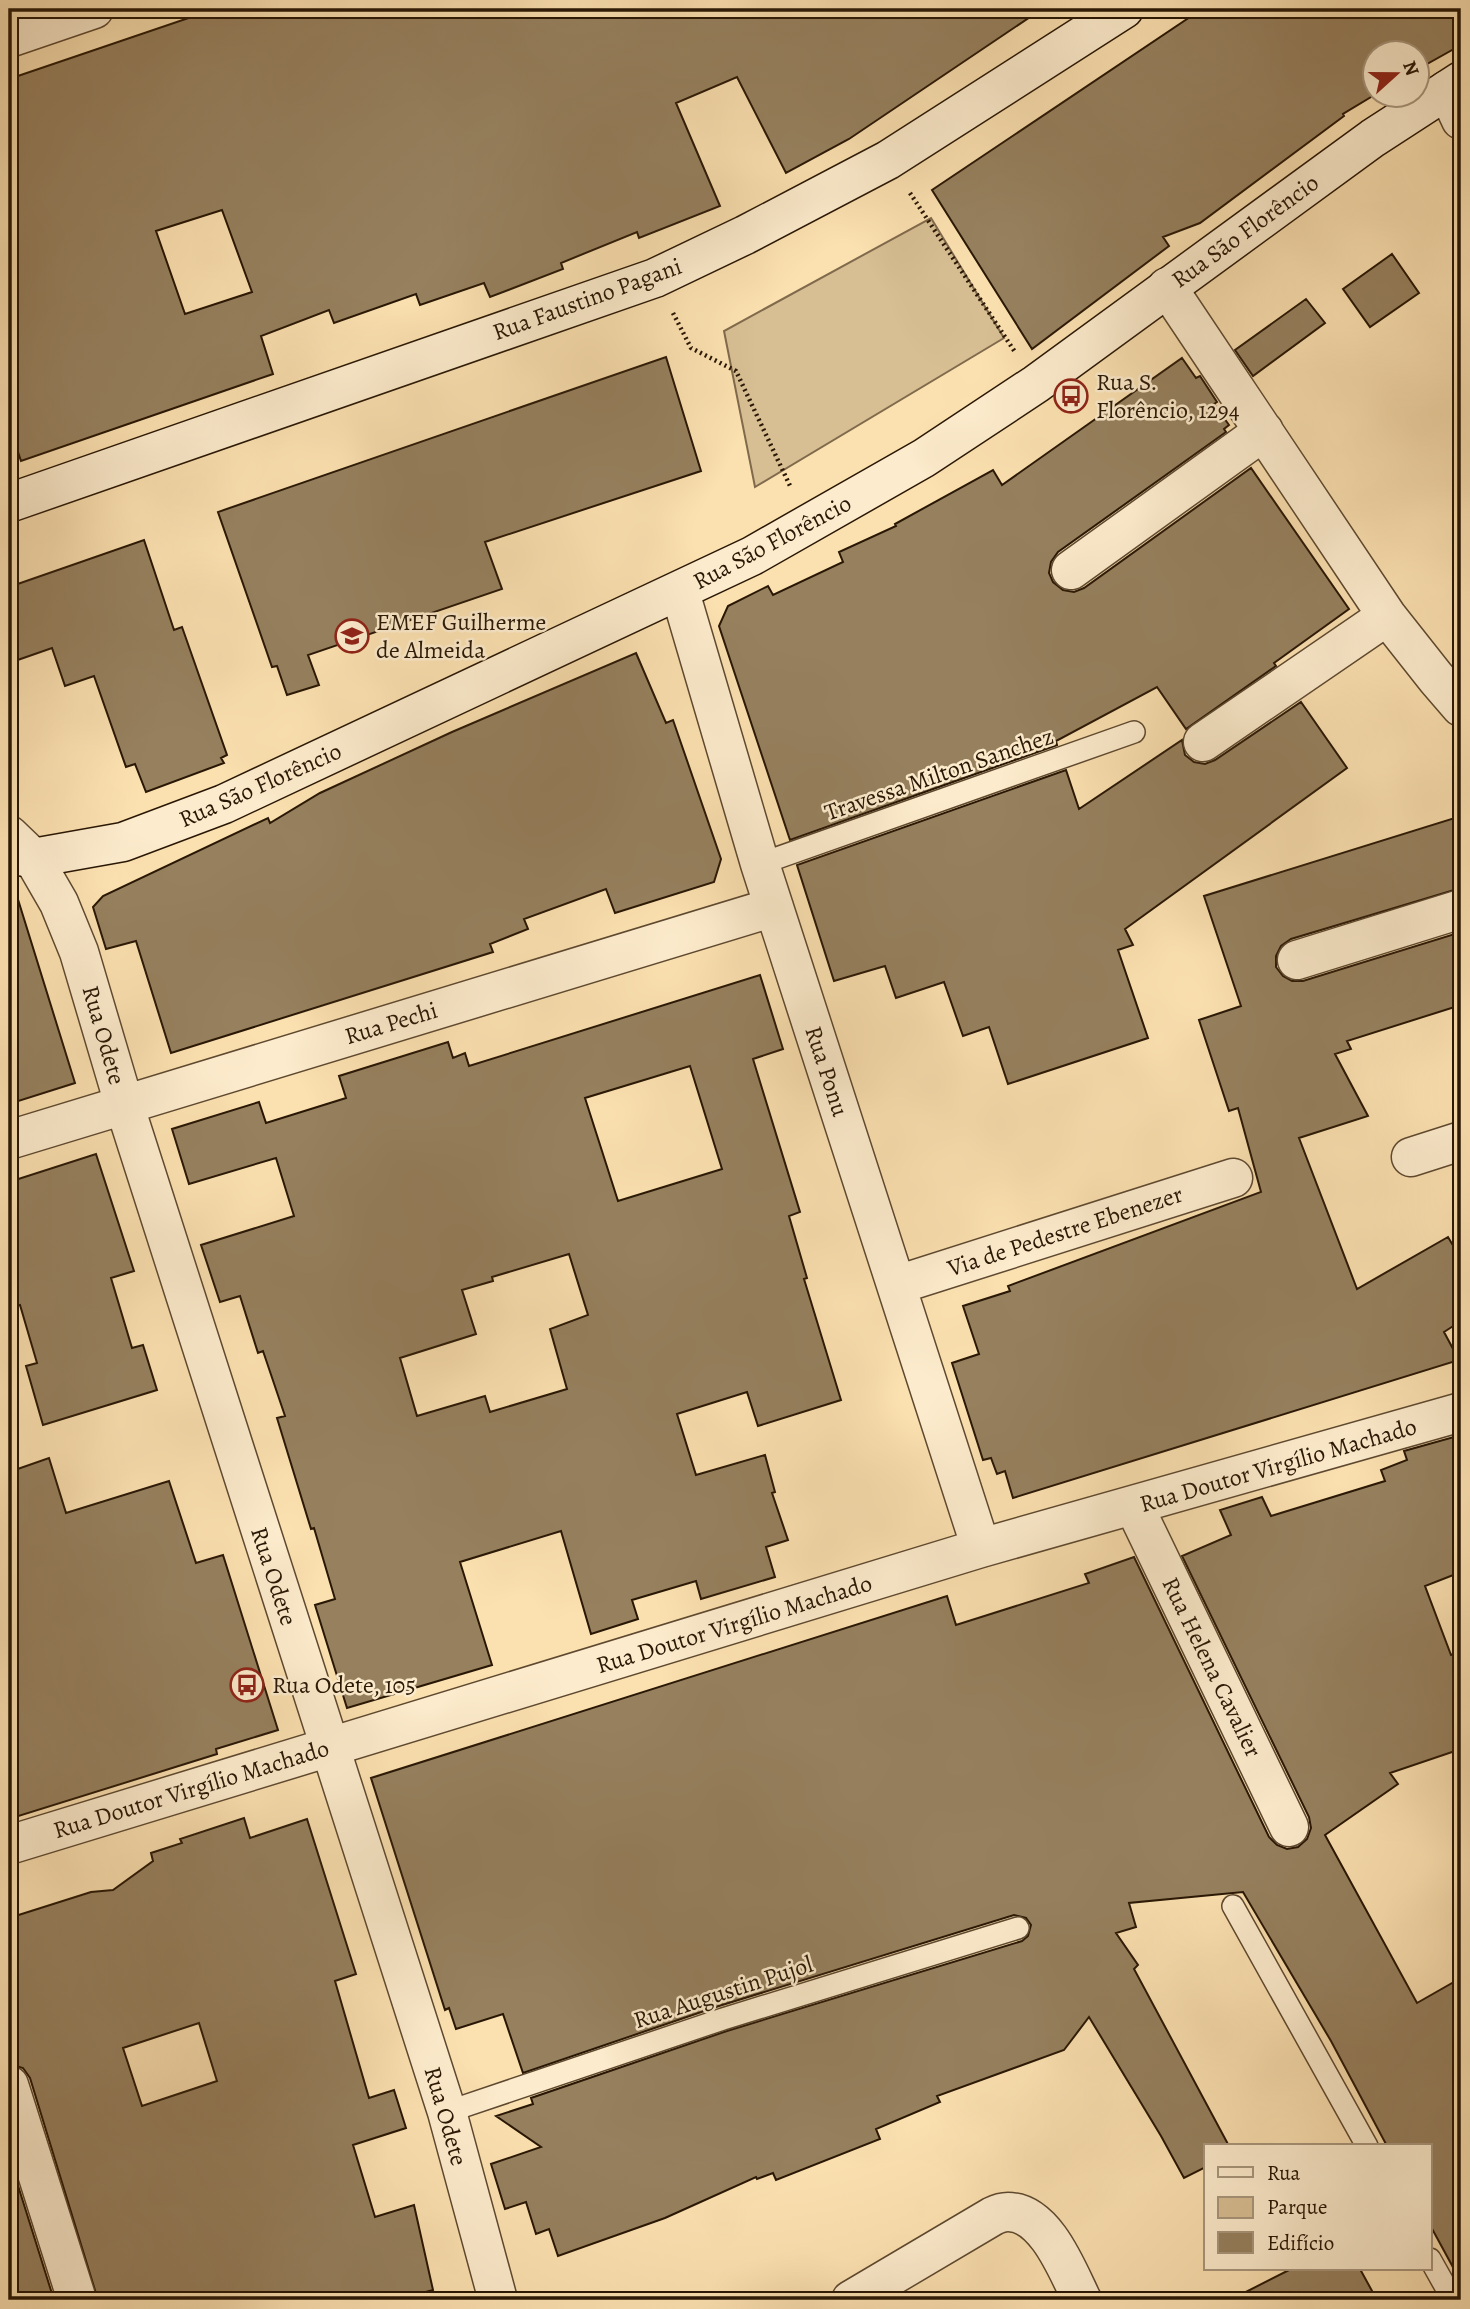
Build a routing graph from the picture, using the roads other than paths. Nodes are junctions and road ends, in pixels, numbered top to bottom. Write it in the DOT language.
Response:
graph roads {
  1 [pos="94,9"];
  2 [pos="1124,9"];
  3 [pos="9,38"];
  4 [pos="1456,97"];
  5 [pos="1167,288"];
  6 [pos="1264,431"];
  7 [pos="9,503"];
  8 [pos="1071,570"];
  9 [pos="680,592"];
  10 [pos="1387,616"];
  11 [pos="1461,707"];
  12 [pos="1134,732"];
  13 [pos="1203,742"];
  14 [pos="17,849"];
  15 [pos="761,864"];
  16 [pos="774,907"];
  17 [pos="1461,909"];
  18 [pos="1297,960"];
  19 [pos="124,1104"];
  20 [pos="9,1140"];
  21 [pos="1461,1141"];
  22 [pos="1411,1157"];
  23 [pos="1233,1178"];
  24 [pos="897,1284"];
  25 [pos="1461,1412"];
  26 [pos="1135,1506"];
  27 [pos="982,1548"];
  28 [pos="328,1747"];
  29 [pos="1289,1827"];
  30 [pos="9,1845"];
  31 [pos="1233,1906"];
  32 [pos="1018,1928"];
  33 [pos="9,2085"];
  34 [pos="447,2112"];
  35 [pos="1366,2144"];
  36 [pos="1432,2263"];
  37 [pos="77,2300"];
  38 [pos="498,2300"];
  39 [pos="851,2300"];
  40 [pos="1082,2300"];
  41 [pos="1453,2300"];
  1 -- 3 [label="street"];
  2 -- 7 [label="street, Rua Faustino Pagani"];
  4 -- 5 [label="street, Rua São Florêncio"];
  5 -- 6 [label="street"];
  5 -- 9 [label="street, Rua São Florêncio"];
  6 -- 8 [label="street"];
  6 -- 10 [label="street"];
  9 -- 14 [label="street, Rua São Florêncio"];
  9 -- 15 [label="street, Rua Ponu"];
  10 -- 11 [label="street"];
  10 -- 13 [label="street"];
  12 -- 15 [label="lane, Travessa Milton Sanchez"];
  14 -- 19 [label="street, Rua Odete"];
  15 -- 16 [label="street, Rua Ponu"];
  16 -- 19 [label="street, Rua Pechi"];
  16 -- 24 [label="street, Rua Ponu"];
  17 -- 18 [label="street"];
  19 -- 20 [label="street, Rua Pechi"];
  19 -- 28 [label="street, Rua Odete"];
  21 -- 22 [label="street"];
  23 -- 24 [label="street, Via de Pedestre Ebenezer"];
  24 -- 27 [label="street, Rua Ponu"];
  25 -- 26 [label="street, Rua Doutor Virgílio Machado"];
  26 -- 27 [label="street, Rua Doutor Virgílio Machado"];
  26 -- 29 [label="street, Rua Helena Cavalier"];
  27 -- 28 [label="street, Rua Doutor Virgílio Machado"];
  28 -- 30 [label="street, Rua Doutor Virgílio Machado"];
  28 -- 34 [label="street, Rua Odete"];
  31 -- 35 [label="lane"];
  32 -- 34 [label="lane, Rua Augustin Pujol"];
  33 -- 37 [label="street"];
  34 -- 38 [label="street, Rua Odete"];
  36 -- 41 [label="lane"];
  39 -- 40 [label="street"];
}
